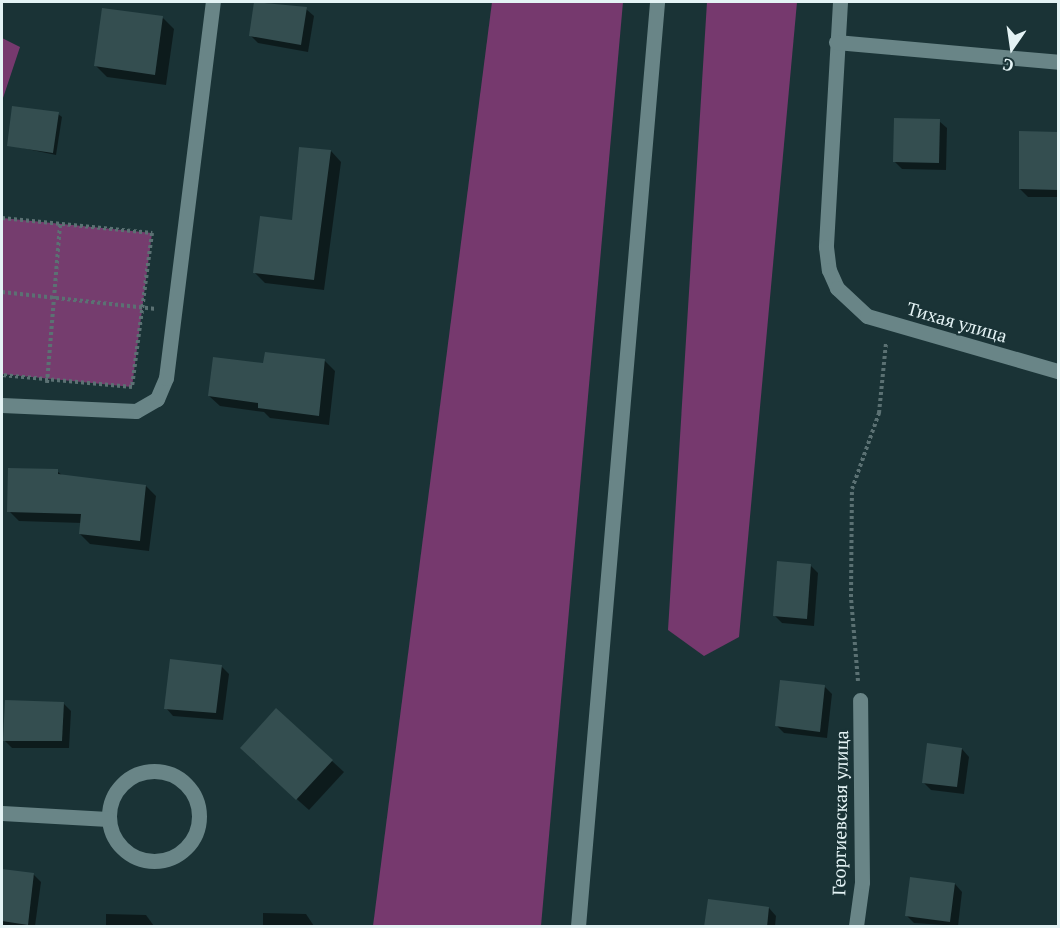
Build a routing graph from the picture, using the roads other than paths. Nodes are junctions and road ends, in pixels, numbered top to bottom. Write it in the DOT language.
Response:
graph roads {
  1 [pos="213,2"];
  2 [pos="657,2"];
  3 [pos="840,2"];
  4 [pos="836,42"];
  5 [pos="1059,62"];
  6 [pos="1059,371"];
  7 [pos="2,405"];
  8 [pos="860,700"];
  9 [pos="2,813"];
  10 [pos="108,819"];
  11 [pos="578,927"];
  12 [pos="855,927"];
  1 -- 7 [label="street"];
  2 -- 11 [label="street"];
  3 -- 4 [label="street"];
  4 -- 5 [label="street"];
  4 -- 6 [label="street, Тихая улица"];
  8 -- 12 [label="street, Георгиевская улица"];
  9 -- 10 [label="street"];
  10 -- 10 [label="street"];
}
